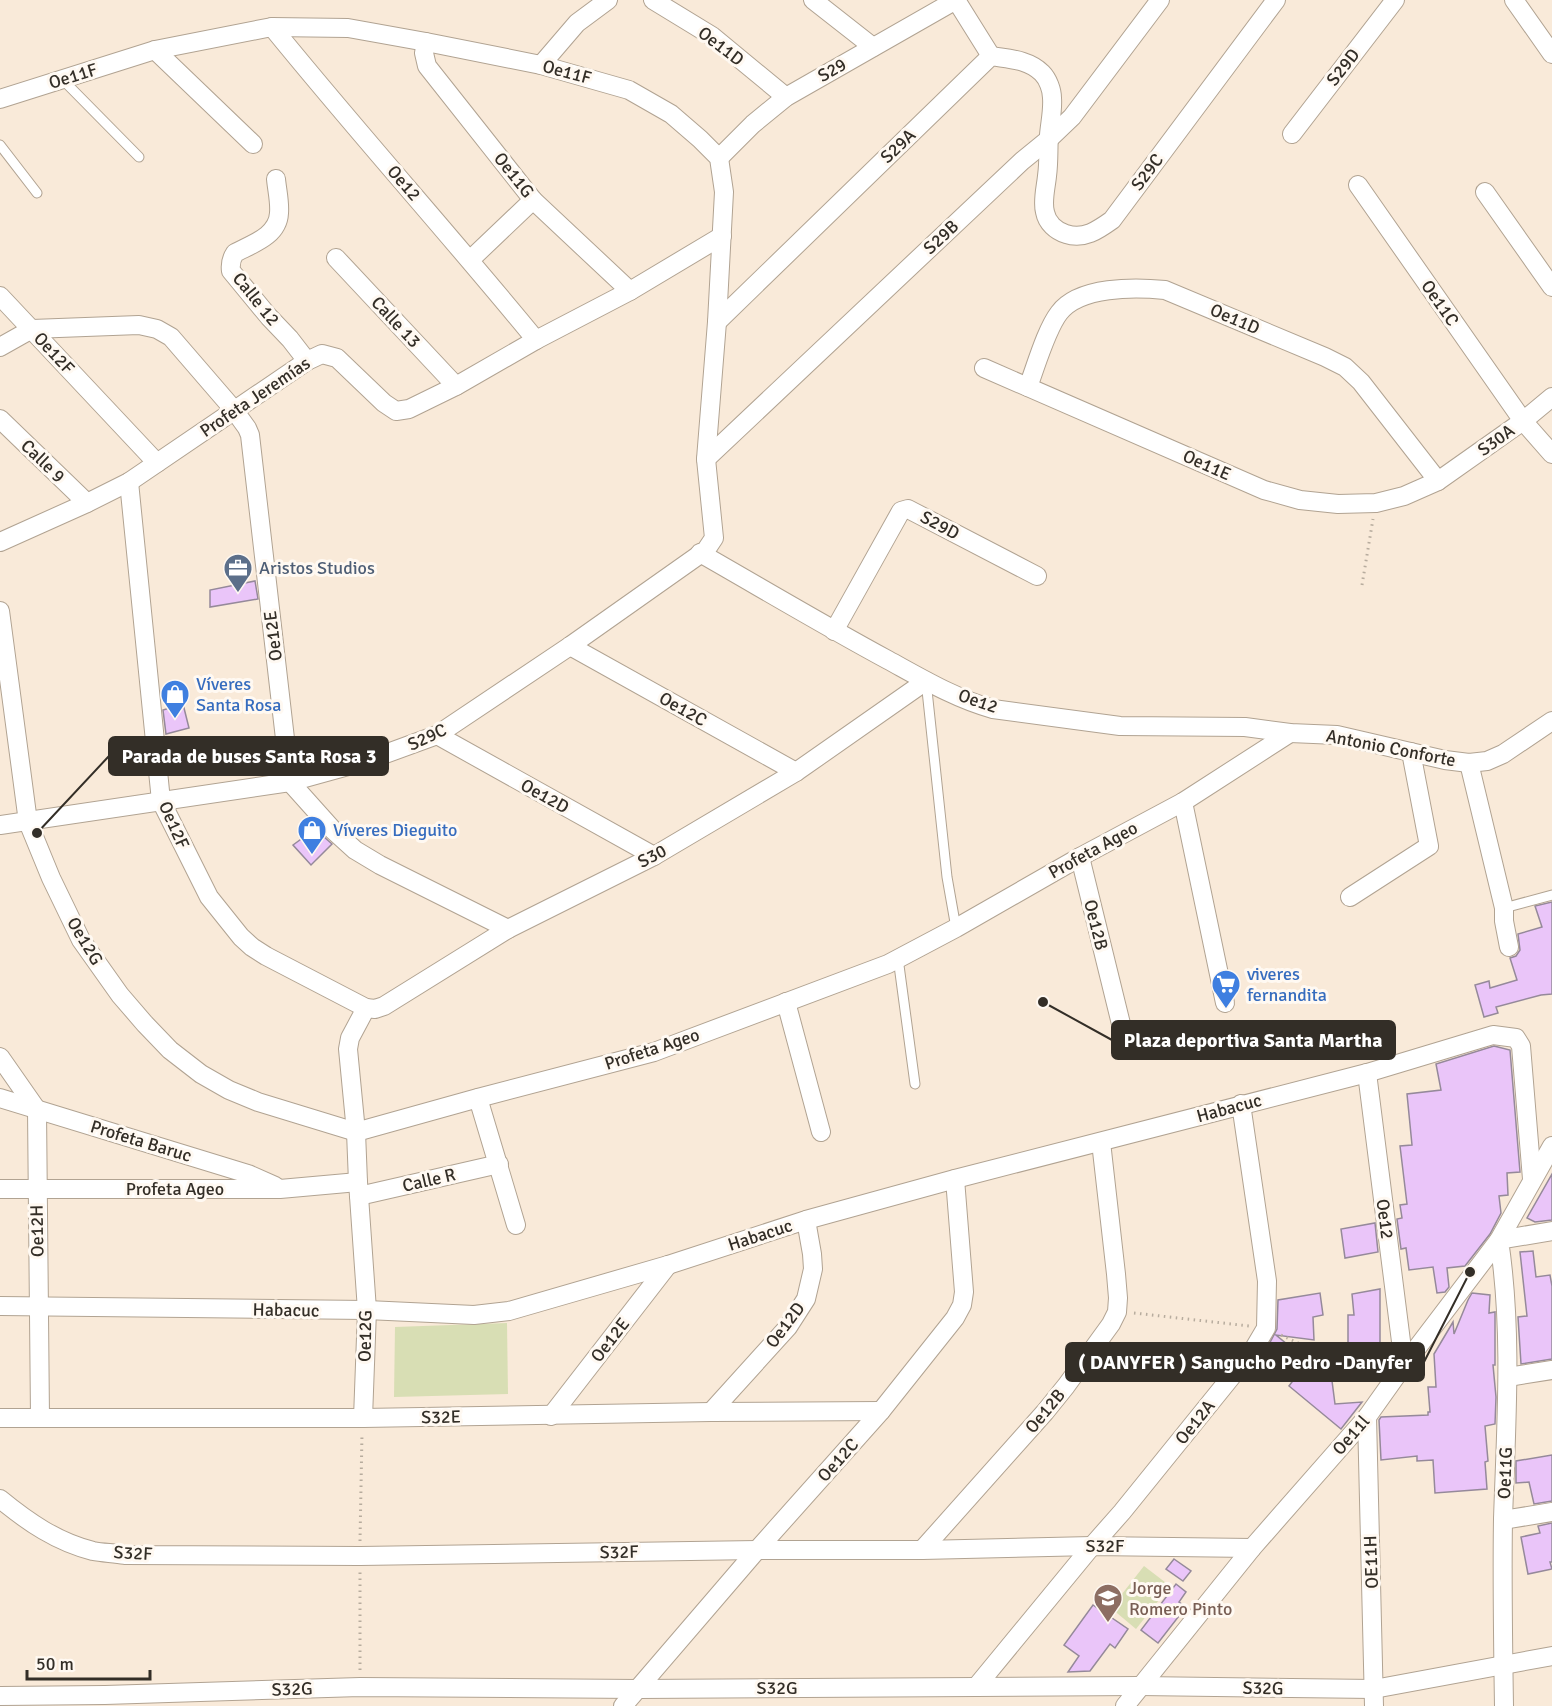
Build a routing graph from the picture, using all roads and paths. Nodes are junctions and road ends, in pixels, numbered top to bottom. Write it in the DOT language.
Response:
graph roads {
  1 [pos="608,0"];
  2 [pos="653,0"];
  3 [pos="813,0"];
  4 [pos="956,0"];
  5 [pos="1160,0"];
  6 [pos="1276,0"];
  7 [pos="1395,0"];
  8 [pos="1514,0"];
  9 [pos="272,27"];
  10 [pos="426,42"];
  11 [pos="1550,43"];
  12 [pos="873,46"];
  13 [pos="155,50"];
  14 [pos="991,56"];
  15 [pos="541,65"];
  16 [pos="62,79"];
  17 [pos="786,97"];
  18 [pos="0,99"];
  19 [pos="1292,134"];
  20 [pos="1049,138"];
  21 [pos="253,144"];
  22 [pos="0,145"];
  23 [pos="139,157"];
  24 [pos="719,158"];
  25 [pos="276,179"];
  26 [pos="1358,185"];
  27 [pos="1485,192"];
  28 [pos="37,193"];
  29 [pos="533,200"];
  30 [pos="722,236"];
  31 [pos="336,258"];
  32 [pos="470,260"];
  33 [pos="1552,287"];
  34 [pos="630,291"];
  35 [pos="0,296"];
  36 [pos="717,322"];
  37 [pos="32,329"];
  38 [pos="537,340"];
  39 [pos="0,347"];
  40 [pos="307,361"];
  41 [pos="984,368"];
  42 [pos="456,386"];
  43 [pos="1028,387"];
  44 [pos="1552,396"];
  45 [pos="234,410"];
  46 [pos="0,419"];
  47 [pos="1523,421"];
  48 [pos="1552,453"];
  49 [pos="706,459"];
  50 [pos="157,464"];
  51 [pos="1438,481"];
  52 [pos="129,482"];
  53 [pos="87,503"];
  54 [pos="1376,503"];
  55 [pos="0,542"];
  56 [pos="700,553"];
  57 [pos="1036,576"];
  58 [pos="1362,585"];
  59 [pos="0,611"];
  60 [pos="834,631"];
  61 [pos="570,646"];
  62 [pos="926,681"];
  63 [pos="1552,721"];
  64 [pos="1290,733"];
  65 [pos="437,735"];
  66 [pos="1411,752"];
  67 [pos="1468,763"];
  68 [pos="796,772"];
  69 [pos="290,782"];
  70 [pos="161,801"];
  71 [pos="1183,801"];
  72 [pos="28,822"];
  73 [pos="0,825"];
  74 [pos="654,856"];
  75 [pos="1080,857"];
  76 [pos="1552,895"];
  77 [pos="1350,897"];
  78 [pos="1504,908"];
  79 [pos="508,928"];
  80 [pos="956,928"];
  81 [pos="1509,947"];
  82 [pos="898,958"];
  83 [pos="786,1002"];
  84 [pos="1225,1003"];
  85 [pos="366,1008"];
  86 [pos="1122,1028"];
  87 [pos="0,1057"];
  88 [pos="1367,1073"];
  89 [pos="915,1084"];
  90 [pos="0,1098"];
  91 [pos="478,1098"];
  92 [pos="1241,1104"];
  93 [pos="37,1110"];
  94 [pos="356,1132"];
  95 [pos="821,1132"];
  96 [pos="1101,1142"];
  97 [pos="1552,1146"];
  98 [pos="499,1164"];
  99 [pos="955,1179"];
  100 [pos="1532,1179"];
  101 [pos="0,1189"];
  102 [pos="36,1189"];
  103 [pos="280,1189"];
  104 [pos="359,1189"];
  105 [pos="806,1220"];
  106 [pos="516,1225"];
  107 [pos="1552,1232"];
  108 [pos="1498,1240"];
  109 [pos="668,1265"];
  110 [pos="0,1306"];
  111 [pos="38,1307"];
  112 [pos="366,1310"];
  113 [pos="1404,1365"];
  114 [pos="1552,1370"];
  115 [pos="1508,1377"];
  116 [pos="711,1412"];
  117 [pos="881,1412"];
  118 [pos="551,1416"];
  119 [pos="39,1417"];
  120 [pos="1366,1417"];
  121 [pos="0,1418"];
  122 [pos="363,1418"];
  123 [pos="0,1499"];
  124 [pos="1552,1512"];
  125 [pos="1503,1520"];
  126 [pos="1092,1546"];
  127 [pos="1252,1548"];
  128 [pos="757,1550"];
  129 [pos="922,1550"];
  130 [pos="1552,1656"];
  131 [pos="1503,1665"];
  132 [pos="1140,1686"];
  133 [pos="976,1687"];
  134 [pos="638,1689"];
  135 [pos="105,1695"];
  136 [pos="0,1696"];
  137 [pos="1374,1698"];
  138 [pos="129,1706"];
  139 [pos="623,1706"];
  140 [pos="1125,1706"];
  141 [pos="1504,1706"];
  1 -- 15 [label="street"];
  2 -- 17 [label="street, Oe11D"];
  3 -- 12 [label="street"];
  4 -- 12 [label="street, S29"];
  4 -- 14 [label="street"];
  5 -- 20 [label="street, S29B"];
  6 -- 20 [label="street, S29C"];
  7 -- 19 [label="street, S29D"];
  8 -- 11 [label="street"];
  9 -- 10 [label="street, Oe11F"];
  9 -- 13 [label="street, Oe11F"];
  9 -- 32 [label="street, Oe12"];
  10 -- 15 [label="street, Oe11F"];
  10 -- 29 [label="street, Oe11G"];
  12 -- 17 [label="street, S29"];
  13 -- 16 [label="street, Oe11F"];
  13 -- 21 [label="street"];
  14 -- 20 [label="street"];
  14 -- 36 [label="street, S29A"];
  15 -- 24 [label="street, Oe11F"];
  16 -- 18 [label="street, Oe11F"];
  16 -- 23 [label="lane"];
  17 -- 24 [label="street, S29"];
  20 -- 49 [label="street, S29B"];
  22 -- 28 [label="lane"];
  24 -- 30 [label="street"];
  25 -- 40 [label="street, Calle 12"];
  26 -- 47 [label="street, Oe11C"];
  27 -- 33 [label="street"];
  29 -- 32 [label="street"];
  29 -- 34 [label="street, Oe11G"];
  30 -- 34 [label="street, Profeta Jeremías"];
  30 -- 36 [label="street"];
  31 -- 42 [label="street, Calle 13"];
  32 -- 38 [label="street, Oe12"];
  34 -- 38 [label="street, Profeta Jeremías"];
  35 -- 37 [label="street, Oe12F"];
  36 -- 49 [label="street"];
  37 -- 39 [label="street"];
  37 -- 45 [label="street, Oe12E"];
  37 -- 50 [label="street, Oe12F"];
  38 -- 42 [label="street, Profeta Jeremías"];
  40 -- 42 [label="street, Profeta Jeremías"];
  40 -- 45 [label="street, Profeta Jeremías"];
  41 -- 43 [label="street, Oe11E"];
  43 -- 51 [label="street, Oe11D"];
  43 -- 54 [label="street, Oe11E"];
  44 -- 47 [label="street, S30A"];
  45 -- 50 [label="street, Profeta Jeremías"];
  45 -- 69 [label="street, Oe12E"];
  46 -- 53 [label="street, Calle 9"];
  47 -- 48 [label="street, Oe11C"];
  47 -- 51 [label="street, S30A"];
  49 -- 56 [label="street"];
  50 -- 52 [label="street, Profeta Jeremías"];
  51 -- 54 [label="street, Oe11E"];
  52 -- 53 [label="street, Profeta Jeremías"];
  52 -- 70 [label="street, Oe12F"];
  53 -- 55 [label="street, Profeta Jeremías"];
  54 -- 58 [label="path"];
  56 -- 60 [label="street, Oe12"];
  56 -- 61 [label="street, S29C"];
  57 -- 60 [label="street, S29D"];
  59 -- 72 [label="street, Oe12G"];
  60 -- 62 [label="street, Oe12"];
  61 -- 65 [label="street, S29C"];
  61 -- 68 [label="street, Oe12C"];
  62 -- 64 [label="street, Oe12"];
  62 -- 68 [label="street, S30"];
  62 -- 80 [label="lane"];
  63 -- 67 [label="street, Antonio Conforte"];
  64 -- 66 [label="street, Antonio Conforte"];
  64 -- 71 [label="street, Profeta Ageo"];
  65 -- 69 [label="street, S29C"];
  65 -- 74 [label="street, Oe12D"];
  66 -- 67 [label="street, Antonio Conforte"];
  66 -- 77 [label="street"];
  67 -- 78 [label="street"];
  68 -- 74 [label="street, S30"];
  69 -- 70 [label="street, S29C"];
  69 -- 79 [label="street"];
  70 -- 72 [label="street, S29C"];
  70 -- 85 [label="street, Oe12F"];
  71 -- 75 [label="street, Profeta Ageo"];
  71 -- 84 [label="street"];
  72 -- 73 [label="street, S29C"];
  72 -- 94 [label="street, Oe12G"];
  74 -- 79 [label="street, S30"];
  75 -- 80 [label="street, Profeta Ageo"];
  75 -- 86 [label="street, Oe12B"];
  76 -- 78 [label="lane"];
  78 -- 81 [label="street"];
  79 -- 85 [label="street, S30"];
  80 -- 82 [label="street, Profeta Ageo"];
  82 -- 83 [label="street, Profeta Ageo"];
  82 -- 89 [label="lane"];
  83 -- 91 [label="street, Profeta Ageo"];
  83 -- 95 [label="street"];
  85 -- 94 [label="street"];
  87 -- 93 [label="street"];
  88 -- 92 [label="street, Habacuc"];
  88 -- 100 [label="street, Habacuc"];
  88 -- 113 [label="street, Oe12"];
  90 -- 93 [label="street, Profeta Baruc"];
  91 -- 94 [label="street, Profeta Ageo"];
  91 -- 98 [label="street"];
  92 -- 96 [label="street, Habacuc"];
  92 -- 126 [label="street, Oe12A"];
  93 -- 102 [label="street, Oe12H"];
  93 -- 103 [label="street, Profeta Baruc"];
  94 -- 104 [label="street"];
  96 -- 99 [label="street, Habacuc"];
  96 -- 129 [label="street, Oe12B"];
  97 -- 100 [label="street, Oe11l"];
  98 -- 104 [label="street, Calle R"];
  98 -- 106 [label="street"];
  99 -- 105 [label="street, Habacuc"];
  99 -- 117 [label="street, Oe12C"];
  100 -- 108 [label="street, Oe11l"];
  101 -- 102 [label="street, Profeta Ageo"];
  102 -- 103 [label="street, Profeta Ageo"];
  102 -- 111 [label="street, Oe12H"];
  103 -- 104 [label="street, Profeta Ageo"];
  104 -- 112 [label="street, Oe12G"];
  105 -- 109 [label="street, Habacuc"];
  105 -- 116 [label="street, Oe12D"];
  107 -- 108 [label="street"];
  108 -- 113 [label="street, Oe11l"];
  108 -- 115 [label="street, Oe11G"];
  109 -- 112 [label="street, Habacuc"];
  109 -- 118 [label="street, Oe12E"];
  110 -- 111 [label="street, Habacuc"];
  111 -- 112 [label="street, Habacuc"];
  111 -- 119 [label="street, Oe12H"];
  112 -- 122 [label="street, Oe12G"];
  113 -- 120 [label="street, Oe11l"];
  114 -- 115 [label="street"];
  115 -- 125 [label="street, Oe11G"];
  116 -- 117 [label="street, S32E"];
  116 -- 118 [label="street, S32E"];
  117 -- 128 [label="street, Oe12C"];
  118 -- 122 [label="street, S32E"];
  119 -- 121 [label="street, S32E"];
  119 -- 122 [label="street, S32E"];
  120 -- 127 [label="street, Oe11l"];
  120 -- 137 [label="street, OE11H"];
  123 -- 128 [label="street, S32F"];
  124 -- 125 [label="street"];
  125 -- 131 [label="street, Oe11G"];
  126 -- 127 [label="street, S32F"];
  126 -- 129 [label="street, S32F"];
  126 -- 133 [label="street, Oe12A"];
  127 -- 132 [label="street, Oe11l"];
  128 -- 129 [label="street, S32F"];
  128 -- 134 [label="street, Oe12C"];
  130 -- 131 [label="street, S32G"];
  131 -- 137 [label="street, S32G"];
  131 -- 141 [label="street, Oe11G"];
  132 -- 133 [label="street, S32G"];
  132 -- 137 [label="street, S32G"];
  132 -- 140 [label="street, Oe11l"];
  133 -- 134 [label="street, S32G"];
  134 -- 135 [label="street, S32G"];
  134 -- 139 [label="street, Oe12C"];
  135 -- 136 [label="street, S32G"];
  135 -- 138 [label="street"];
}
